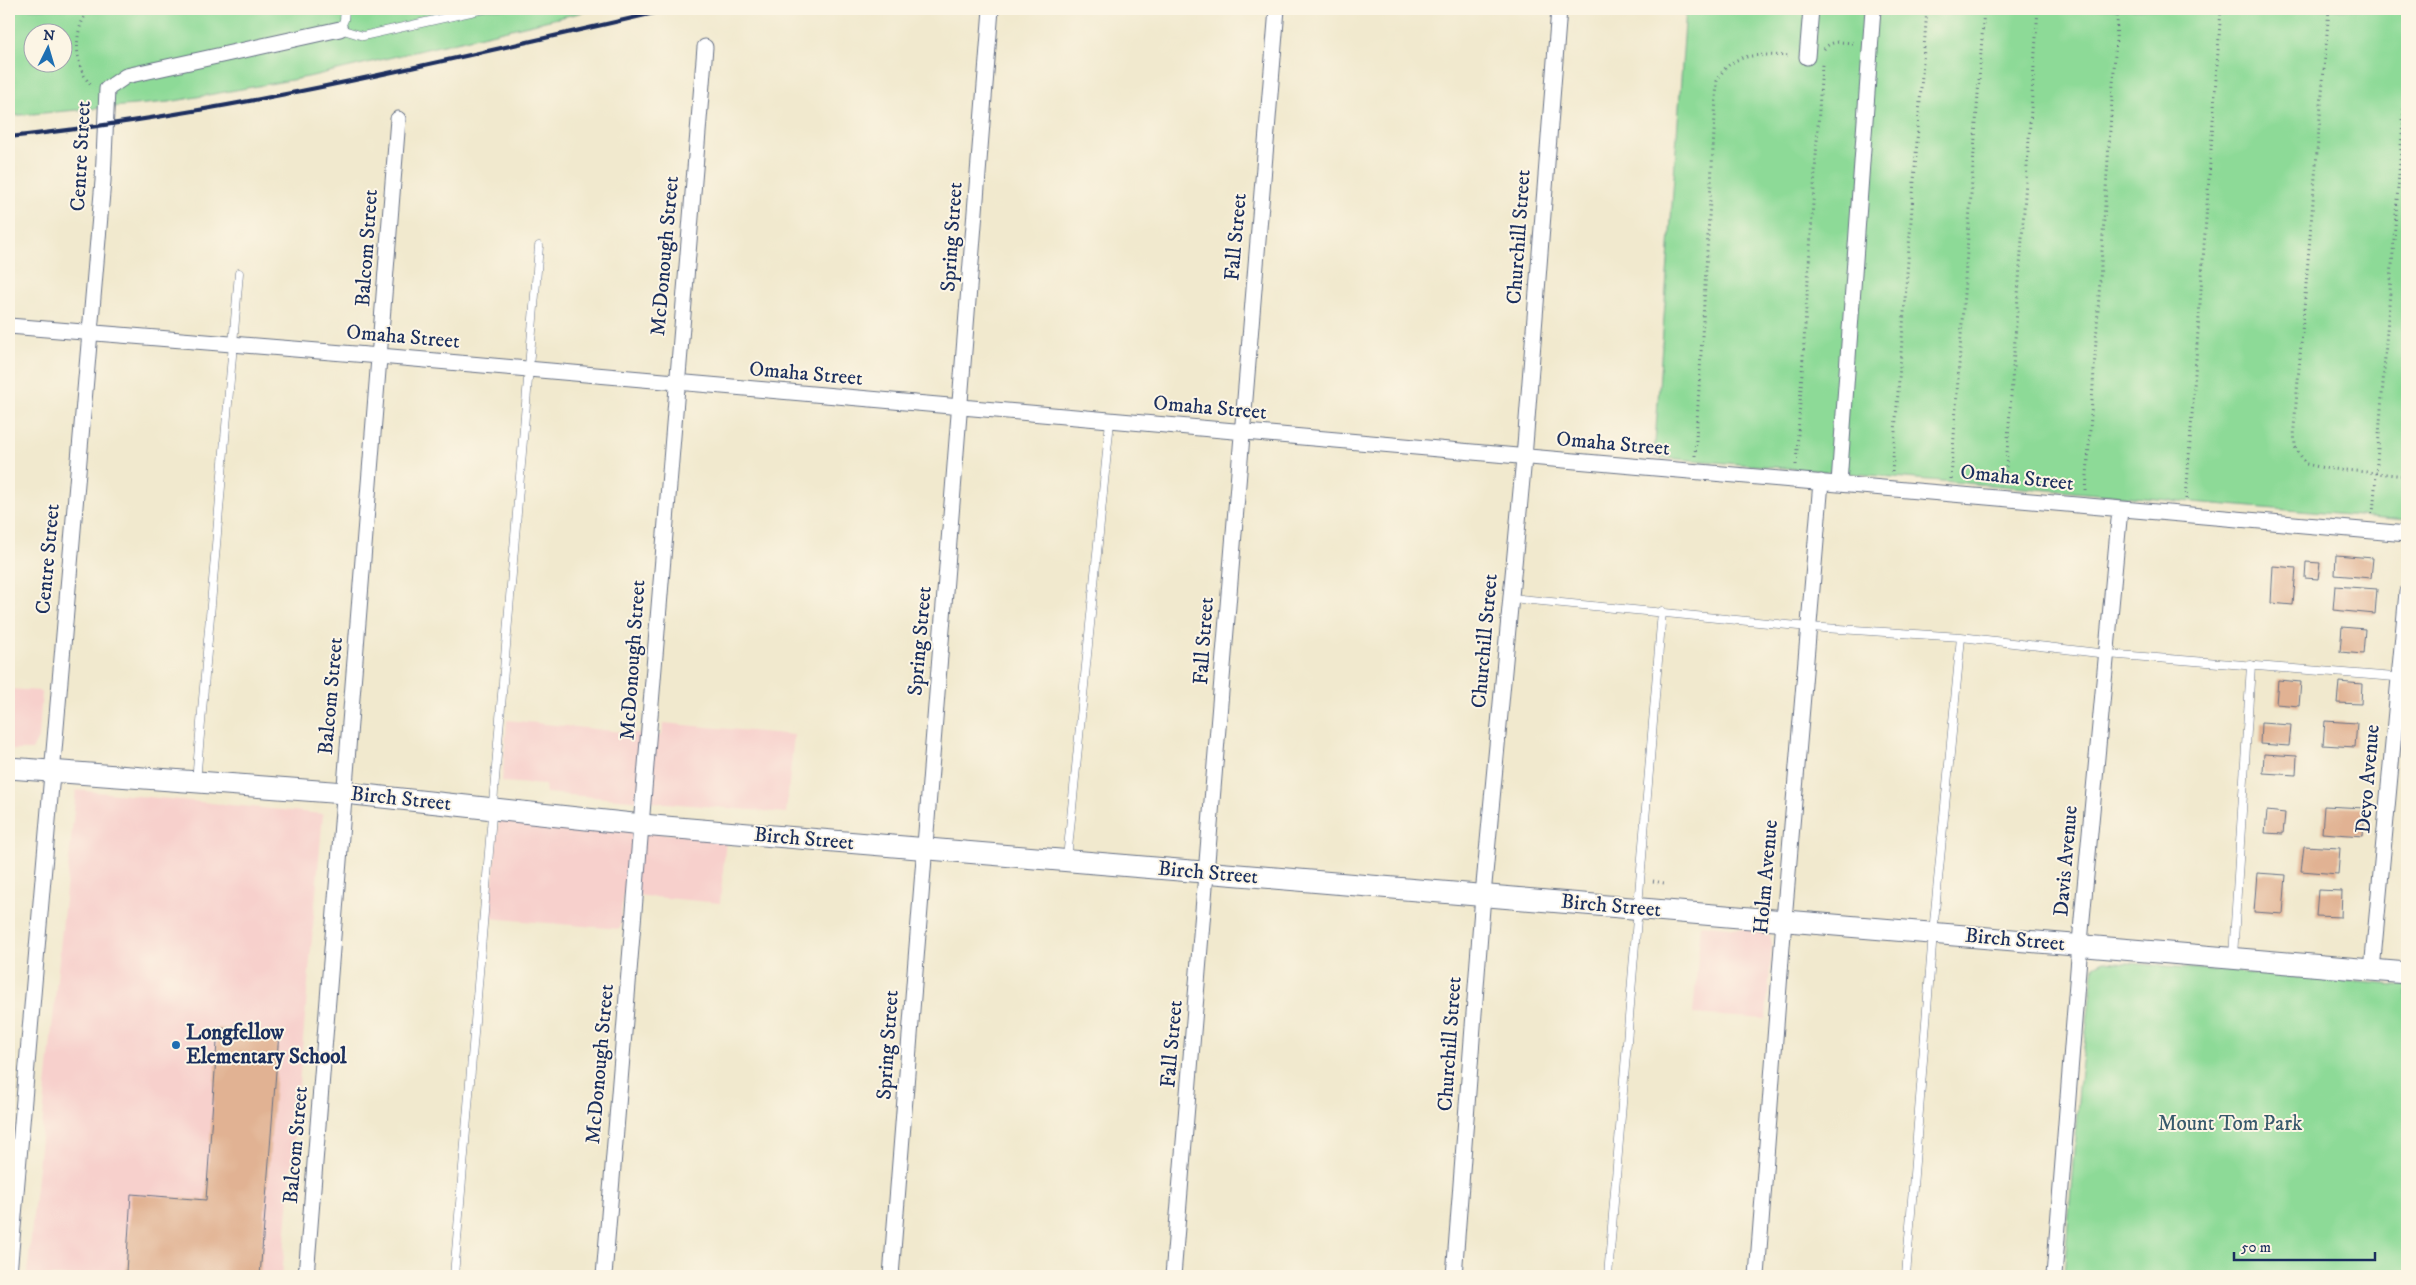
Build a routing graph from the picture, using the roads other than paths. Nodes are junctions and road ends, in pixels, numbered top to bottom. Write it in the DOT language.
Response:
graph roads {
  1 [pos="345,9"];
  2 [pos="484,9"];
  3 [pos="991,9"];
  4 [pos="1277,9"];
  5 [pos="1558,9"];
  6 [pos="1811,9"];
  7 [pos="1873,9"];
  8 [pos="340,29"];
  9 [pos="705,47"];
  10 [pos="1807,57"];
  11 [pos="398,119"];
  12 [pos="539,246"];
  13 [pos="238,273"];
  14 [pos="9,326"];
  15 [pos="88,332"];
  16 [pos="232,344"];
  17 [pos="380,356"];
  18 [pos="528,369"];
  19 [pos="676,384"];
  20 [pos="960,408"];
  21 [pos="1110,421"];
  22 [pos="1241,432"];
  23 [pos="1524,458"];
  24 [pos="1821,482"];
  25 [pos="1839,484"];
  26 [pos="2120,509"];
  27 [pos="2407,534"];
  28 [pos="2407,592"];
  29 [pos="1511,598"];
  30 [pos="1662,611"];
  31 [pos="1809,627"];
  32 [pos="1961,637"];
  33 [pos="2107,654"];
  34 [pos="2251,665"];
  35 [pos="2403,678"];
  36 [pos="9,768"];
  37 [pos="52,771"];
  38 [pos="196,782"];
  39 [pos="345,793"];
  40 [pos="493,809"];
  41 [pos="642,825"];
  42 [pos="925,848"];
  43 [pos="1067,861"];
  44 [pos="1208,873"];
  45 [pos="1483,894"];
  46 [pos="1637,908"];
  47 [pos="1784,920"];
  48 [pos="1932,933"];
  49 [pos="2080,946"];
  50 [pos="2232,959"];
  51 [pos="2372,970"];
  52 [pos="2407,973"];
  53 [pos="9,1274"];
  54 [pos="306,1276"];
  55 [pos="454,1276"];
  56 [pos="604,1276"];
  57 [pos="891,1276"];
  58 [pos="1174,1276"];
  59 [pos="1454,1276"];
  60 [pos="1608,1276"];
  61 [pos="1757,1276"];
  62 [pos="1906,1276"];
  63 [pos="2054,1276"];
  1 -- 8 [label="lane"];
  2 -- 8 [label="lane"];
  3 -- 20 [label="street, Spring Street"];
  4 -- 22 [label="street, Fall Street"];
  5 -- 23 [label="street, Churchill Street"];
  6 -- 10 [label="street"];
  7 -- 25 [label="street"];
  8 -- 15 [label="street, Centre Street"];
  9 -- 19 [label="street, McDonough Street"];
  11 -- 17 [label="street, Balcom Street"];
  12 -- 18 [label="lane"];
  13 -- 16 [label="lane"];
  14 -- 15 [label="street, Omaha Street"];
  15 -- 16 [label="street, Omaha Street"];
  15 -- 37 [label="street, Centre Street"];
  16 -- 17 [label="street, Omaha Street"];
  16 -- 38 [label="lane"];
  17 -- 18 [label="street, Omaha Street"];
  17 -- 39 [label="street, Balcom Street"];
  18 -- 19 [label="street, Omaha Street"];
  18 -- 40 [label="lane"];
  19 -- 20 [label="street, Omaha Street"];
  19 -- 41 [label="street, McDonough Street"];
  20 -- 21 [label="street, Omaha Street"];
  20 -- 42 [label="street, Spring Street"];
  21 -- 22 [label="street, Omaha Street"];
  21 -- 43 [label="lane"];
  22 -- 23 [label="street, Omaha Street"];
  22 -- 44 [label="street, Fall Street"];
  23 -- 24 [label="street, Omaha Street"];
  23 -- 29 [label="street, Churchill Street"];
  24 -- 25 [label="street, Omaha Street"];
  24 -- 31 [label="street, Holm Avenue"];
  25 -- 26 [label="street, Omaha Street"];
  26 -- 27 [label="street, Omaha Street"];
  26 -- 33 [label="street, Davis Avenue"];
  28 -- 35 [label="street, Deyo Avenue"];
  29 -- 30 [label="lane"];
  29 -- 45 [label="street, Churchill Street"];
  30 -- 31 [label="lane"];
  30 -- 46 [label="lane"];
  31 -- 32 [label="lane"];
  31 -- 47 [label="street, Holm Avenue"];
  32 -- 33 [label="lane"];
  32 -- 48 [label="lane"];
  33 -- 34 [label="lane"];
  33 -- 49 [label="street, Davis Avenue"];
  34 -- 35 [label="lane"];
  34 -- 50 [label="lane"];
  35 -- 51 [label="street, Deyo Avenue"];
  36 -- 37 [label="main road, Birch Street"];
  37 -- 38 [label="main road, Birch Street"];
  37 -- 53 [label="street, Centre Street"];
  38 -- 39 [label="main road, Birch Street"];
  39 -- 40 [label="main road, Birch Street"];
  39 -- 54 [label="street, Balcom Street"];
  40 -- 41 [label="main road, Birch Street"];
  40 -- 55 [label="lane"];
  41 -- 42 [label="main road, Birch Street"];
  41 -- 56 [label="street, McDonough Street"];
  42 -- 43 [label="main road, Birch Street"];
  42 -- 57 [label="street, Spring Street"];
  43 -- 44 [label="main road, Birch Street"];
  44 -- 45 [label="main road, Birch Street"];
  44 -- 58 [label="street, Fall Street"];
  45 -- 46 [label="main road, Birch Street"];
  45 -- 59 [label="street, Churchill Street"];
  46 -- 47 [label="main road, Birch Street"];
  46 -- 60 [label="lane"];
  47 -- 48 [label="main road, Birch Street"];
  47 -- 61 [label="street, Holm Avenue"];
  48 -- 49 [label="main road, Birch Street"];
  48 -- 62 [label="lane"];
  49 -- 50 [label="main road, Birch Street"];
  49 -- 63 [label="street, Davis Avenue"];
  50 -- 51 [label="main road, Birch Street"];
  51 -- 52 [label="main road, Birch Street"];
}
